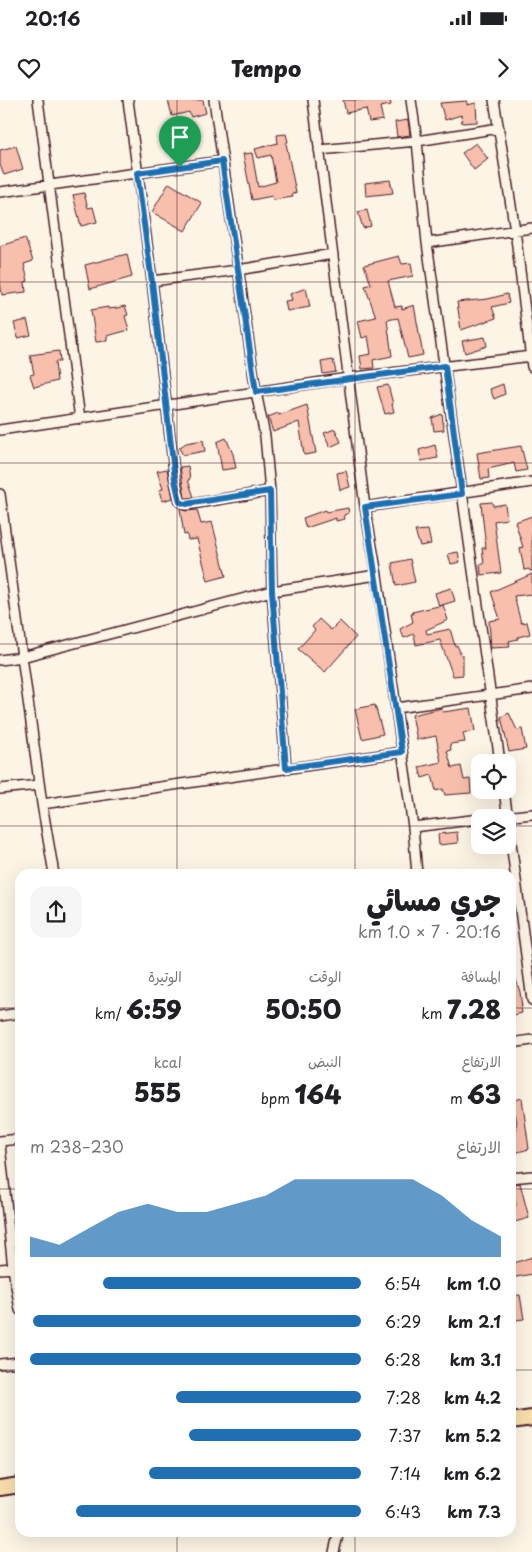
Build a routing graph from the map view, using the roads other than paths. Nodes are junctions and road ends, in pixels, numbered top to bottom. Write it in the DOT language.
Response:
graph roads {
  1 [pos="38,100"];
  2 [pos="128,100"];
  3 [pos="214,100"];
  4 [pos="313,100"];
  5 [pos="411,100"];
  6 [pos="494,100"];
  7 [pos="499,128"];
  8 [pos="417,142"];
  9 [pos="319,150"];
  10 [pos="222,161"];
  11 [pos="137,173"];
  12 [pos="49,185"];
  13 [pos="0,192"];
  14 [pos="532,228"];
  15 [pos="515,230"];
  16 [pos="427,243"];
  17 [pos="333,254"];
  18 [pos="238,270"];
  19 [pos="152,282"];
  20 [pos="531,356"];
  21 [pos="445,366"];
  22 [pos="532,367"];
  23 [pos="349,378"];
  24 [pos="256,392"];
  25 [pos="167,406"];
  26 [pos="80,419"];
  27 [pos="0,430"];
  28 [pos="532,482"];
  29 [pos="270,491"];
  30 [pos="0,494"];
  31 [pos="462,494"];
  32 [pos="365,507"];
  33 [pos="376,575"];
  34 [pos="272,591"];
  35 [pos="22,657"];
  36 [pos="0,660"];
  37 [pos="532,689"];
  38 [pos="491,694"];
  39 [pos="396,708"];
  40 [pos="402,752"];
  41 [pos="499,754"];
  42 [pos="286,768"];
  43 [pos="39,785"];
  44 [pos="0,789"];
  45 [pos="42,804"];
  46 [pos="532,814"];
  47 [pos="516,815"];
  48 [pos="471,820"];
  49 [pos="413,828"];
  50 [pos="513,854"];
  51 [pos="53,869"];
  52 [pos="417,869"];
  53 [pos="515,869"];
  54 [pos="516,876"];
  55 [pos="532,911"];
  56 [pos="521,913"];
  57 [pos="532,1000"];
  58 [pos="15,1014"];
  59 [pos="0,1016"];
  60 [pos="532,1040"];
  61 [pos="516,1042"];
  62 [pos="15,1140"];
  63 [pos="0,1141"];
  64 [pos="0,1145"];
  65 [pos="532,1176"];
  66 [pos="516,1178"];
  67 [pos="13,1268"];
  68 [pos="0,1269"];
  69 [pos="15,1280"];
  70 [pos="15,1362"];
  71 [pos="0,1364"];
  72 [pos="532,1418"];
  73 [pos="516,1420"];
  74 [pos="15,1486"];
  75 [pos="0,1488"];
  76 [pos="338,1537"];
  77 [pos="334,1552"];
  1 -- 12 [label="street"];
  2 -- 11 [label="street"];
  3 -- 10 [label="street"];
  4 -- 9 [label="street"];
  5 -- 8 [label="street"];
  6 -- 7 [label="street"];
  7 -- 8 [label="street"];
  7 -- 15 [label="street"];
  8 -- 9 [label="street"];
  8 -- 16 [label="street"];
  9 -- 17 [label="street"];
  10 -- 11 [label="street"];
  10 -- 18 [label="street"];
  11 -- 12 [label="street"];
  11 -- 19 [label="street"];
  12 -- 13 [label="street"];
  12 -- 26 [label="street"];
  14 -- 15 [label="street"];
  15 -- 16 [label="street"];
  15 -- 20 [label="street"];
  16 -- 21 [label="street"];
  17 -- 18 [label="street"];
  17 -- 23 [label="street"];
  18 -- 19 [label="street"];
  18 -- 24 [label="street"];
  19 -- 25 [label="street"];
  20 -- 21 [label="street"];
  20 -- 22 [label="street"];
  21 -- 23 [label="street"];
  21 -- 31 [label="street"];
  23 -- 24 [label="street"];
  23 -- 32 [label="street"];
  24 -- 25 [label="street"];
  24 -- 29 [label="street"];
  25 -- 26 [label="street"];
  25 -- 29 [label="street"];
  26 -- 27 [label="street"];
  28 -- 31 [label="street"];
  29 -- 34 [label="street"];
  30 -- 35 [label="street"];
  31 -- 32 [label="street"];
  31 -- 38 [label="street"];
  32 -- 33 [label="street"];
  33 -- 34 [label="street"];
  33 -- 39 [label="street"];
  34 -- 35 [label="street"];
  34 -- 42 [label="street"];
  35 -- 36 [label="street"];
  35 -- 43 [label="street"];
  37 -- 38 [label="street"];
  38 -- 39 [label="street"];
  38 -- 41 [label="street"];
  39 -- 40 [label="street"];
  40 -- 42 [label="street"];
  40 -- 49 [label="street"];
  42 -- 45 [label="street"];
  43 -- 44 [label="street"];
  43 -- 45 [label="street"];
  45 -- 51 [label="street"];
  46 -- 47 [label="street"];
  48 -- 49 [label="street"];
  49 -- 52 [label="street"];
  50 -- 53 [label="street"];
  54 -- 56 [label="street"];
  55 -- 56 [label="street"];
  56 -- 57 [label="street"];
  58 -- 59 [label="street"];
  60 -- 61 [label="street"];
  62 -- 63 [label="street"];
  64 -- 67 [label="street"];
  65 -- 66 [label="street"];
  67 -- 68 [label="street"];
  67 -- 69 [label="street"];
  70 -- 71 [label="street"];
  72 -- 73 [label="main road"];
  74 -- 75 [label="main road"];
  76 -- 77 [label="street"];
}
